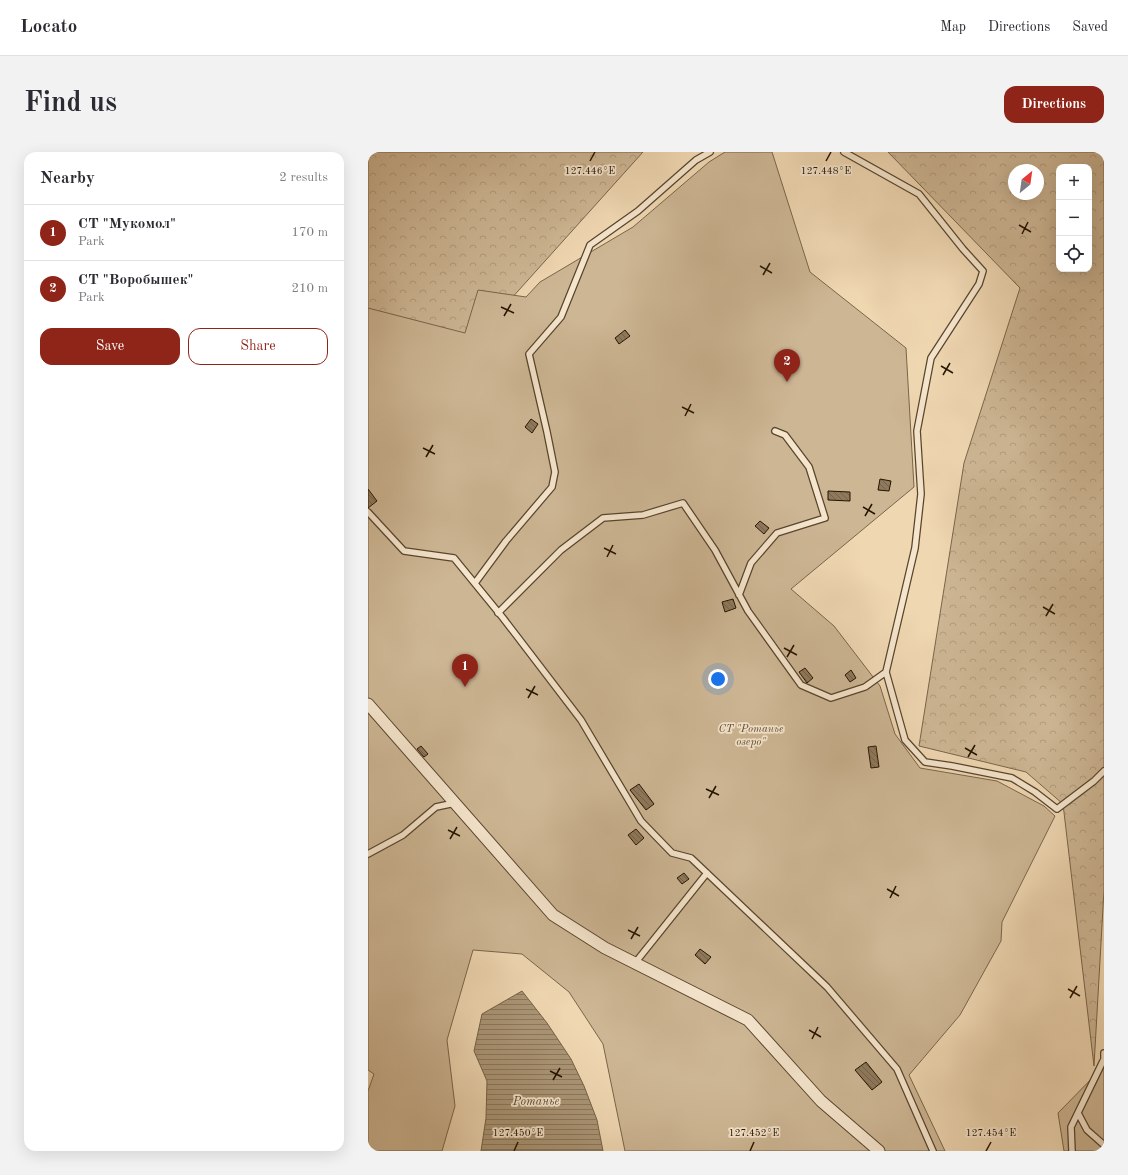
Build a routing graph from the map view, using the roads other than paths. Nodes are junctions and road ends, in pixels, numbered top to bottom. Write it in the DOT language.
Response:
graph roads {
  1 [pos="710,152"];
  2 [pos="844,152"];
  3 [pos="775,431"];
  4 [pos="368,512"];
  5 [pos="475,583"];
  6 [pos="739,595"];
  7 [pos="498,613"];
  8 [pos="886,672"];
  9 [pos="368,704"];
  10 [pos="1104,771"];
  11 [pos="455,803"];
  12 [pos="368,854"];
  13 [pos="707,873"];
  14 [pos="635,963"];
  15 [pos="1104,1053"];
  16 [pos="1078,1113"];
  17 [pos="1104,1145"];
  18 [pos="879,1151"];
  19 [pos="933,1151"];
  20 [pos="1072,1151"];
  1 -- 5 [label="lane"];
  2 -- 8 [label="lane"];
  3 -- 6 [label="lane"];
  4 -- 5 [label="lane"];
  5 -- 7 [label="lane"];
  6 -- 7 [label="lane"];
  6 -- 8 [label="lane"];
  7 -- 13 [label="lane"];
  8 -- 10 [label="lane"];
  9 -- 11 [label="street"];
  11 -- 12 [label="lane"];
  11 -- 14 [label="street"];
  13 -- 14 [label="lane"];
  13 -- 19 [label="lane"];
  14 -- 18 [label="street"];
  15 -- 16 [label="lane"];
  16 -- 17 [label="lane"];
  16 -- 20 [label="lane"];
}
